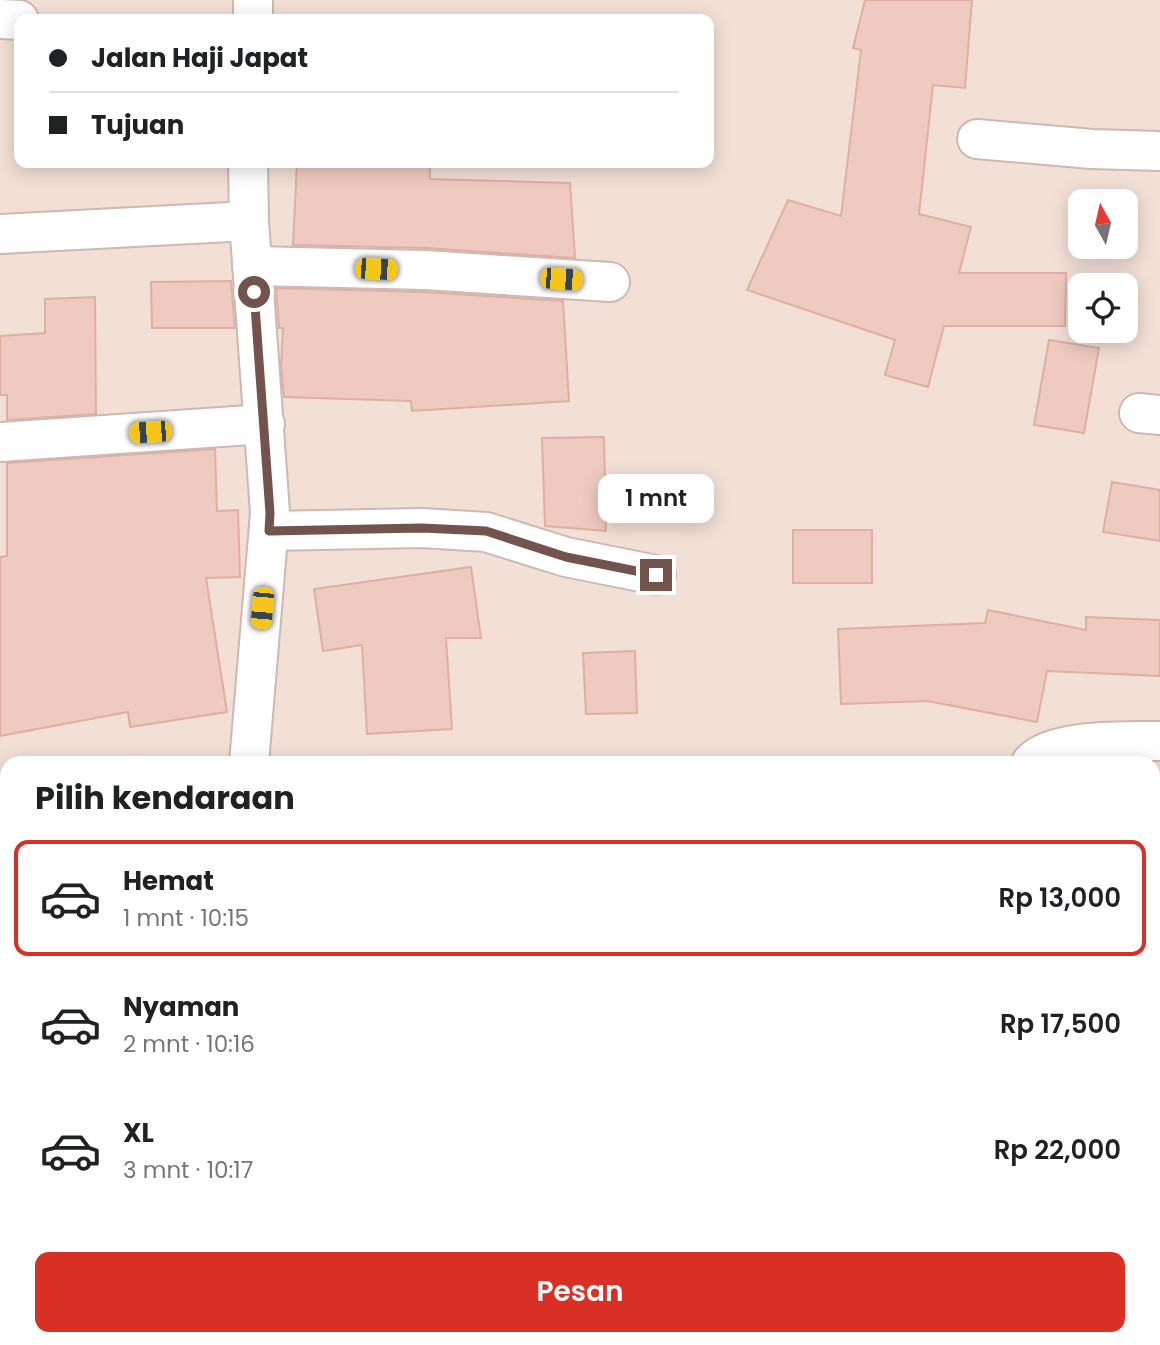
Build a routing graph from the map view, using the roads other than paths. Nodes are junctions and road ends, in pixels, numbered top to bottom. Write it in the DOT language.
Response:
graph roads {
  1 [pos="978,139"];
  2 [pos="1160,150"];
  3 [pos="248,168"];
  4 [pos="249,221"];
  5 [pos="0,234"];
  6 [pos="252,266"];
  7 [pos="610,282"];
  8 [pos="265,424"];
  9 [pos="0,442"];
  10 [pos="269,531"];
  11 [pos="656,575"];
  12 [pos="1160,741"];
  13 [pos="250,756"];
  14 [pos="1040,756"];
  1 -- 2 [label="street"];
  3 -- 4 [label="street"];
  4 -- 5 [label="street"];
  4 -- 6 [label="street"];
  6 -- 7 [label="street"];
  6 -- 8 [label="street"];
  8 -- 9 [label="street"];
  8 -- 10 [label="street"];
  10 -- 11 [label="street"];
  10 -- 13 [label="street"];
  12 -- 14 [label="street"];
}
